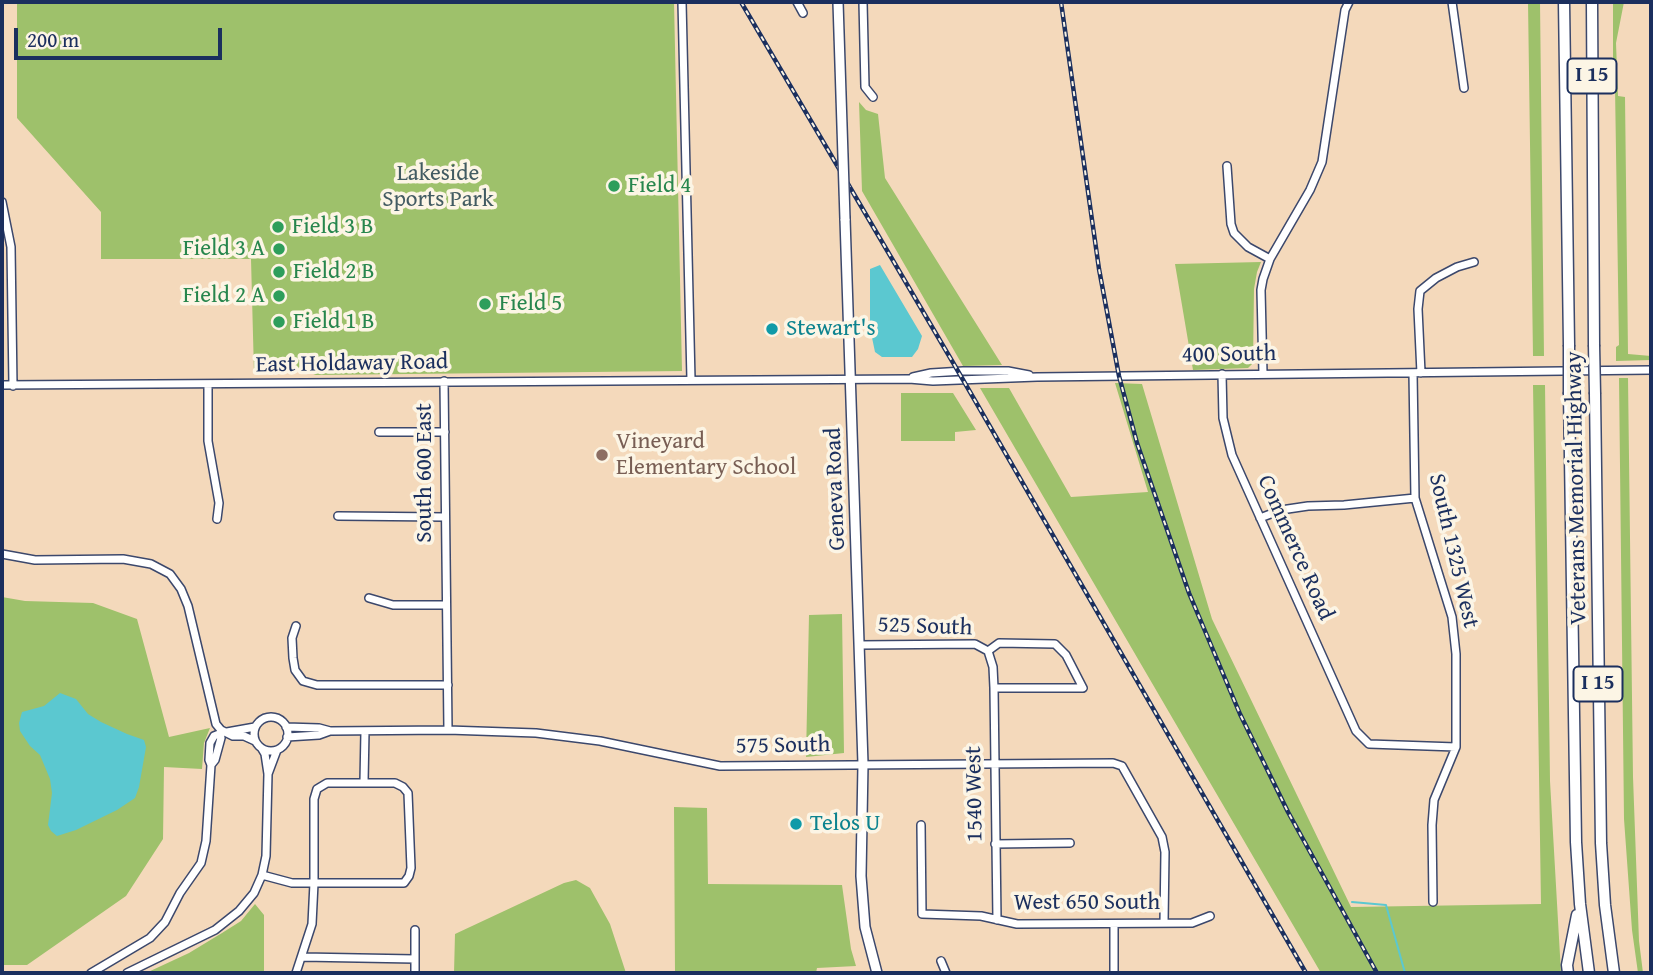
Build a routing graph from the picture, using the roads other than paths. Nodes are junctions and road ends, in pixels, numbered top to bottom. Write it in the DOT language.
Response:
graph roads {
  1 [pos="682,2"];
  2 [pos="797,2"];
  3 [pos="838,2"];
  4 [pos="863,2"];
  5 [pos="1349,2"];
  6 [pos="1452,2"];
  7 [pos="1563,2"];
  8 [pos="1594,5"];
  9 [pos="803,13"];
  10 [pos="1464,88"];
  11 [pos="873,97"];
  12 [pos="1227,166"];
  13 [pos="2,202"];
  14 [pos="1270,259"];
  15 [pos="1474,262"];
  16 [pos="1651,370"];
  17 [pos="1417,373"];
  18 [pos="1222,374"];
  19 [pos="1263,374"];
  20 [pos="850,379"];
  21 [pos="691,380"];
  22 [pos="443,381"];
  23 [pos="2,385"];
  24 [pos="208,385"];
  25 [pos="13,386"];
  26 [pos="379,432"];
  27 [pos="444,432"];
  28 [pos="1415,498"];
  29 [pos="338,516"];
  30 [pos="445,517"];
  31 [pos="1261,518"];
  32 [pos="217,519"];
  33 [pos="2,554"];
  34 [pos="369,598"];
  35 [pos="446,606"];
  36 [pos="296,626"];
  37 [pos="860,645"];
  38 [pos="988,651"];
  39 [pos="993,667"];
  40 [pos="448,685"];
  41 [pos="994,688"];
  42 [pos="256,727"];
  43 [pos="286,727"];
  44 [pos="448,730"];
  45 [pos="330,731"];
  46 [pos="365,731"];
  47 [pos="223,732"];
  48 [pos="287,737"];
  49 [pos="256,741"];
  50 [pos="1456,747"];
  51 [pos="262,748"];
  52 [pos="277,750"];
  53 [pos="863,764"];
  54 [pos="994,764"];
  55 [pos="268,774"];
  56 [pos="364,782"];
  57 [pos="921,825"];
  58 [pos="1070,843"];
  59 [pos="995,844"];
  60 [pos="262,875"];
  61 [pos="314,883"];
  62 [pos="1433,902"];
  63 [pos="1580,904"];
  64 [pos="1210,916"];
  65 [pos="997,920"];
  66 [pos="1164,923"];
  67 [pos="1114,924"];
  68 [pos="415,930"];
  69 [pos="302,957"];
  70 [pos="415,959"];
  71 [pos="941,961"];
  72 [pos="91,973"];
  73 [pos="128,973"];
  74 [pos="296,973"];
  75 [pos="415,973"];
  76 [pos="877,973"];
  77 [pos="946,973"];
  78 [pos="1114,973"];
  79 [pos="1568,973"];
  80 [pos="1589,973"];
  81 [pos="1614,973"];
  1 -- 21 [label="street"];
  2 -- 9 [label="street"];
  3 -- 20 [label="main road, Geneva Road, bridge"];
  4 -- 11 [label="street"];
  5 -- 14 [label="street"];
  6 -- 10 [label="street"];
  7 -- 63 [label="highway, Veterans Memorial Highway / I 15, bridge"];
  8 -- 81 [label="highway, Veterans Memorial Highway / I 15, bridge"];
  12 -- 14 [label="street"];
  13 -- 25 [label="street"];
  14 -- 19 [label="street"];
  15 -- 17 [label="street, South 1325 West"];
  16 -- 17 [label="street, 400 South"];
  17 -- 19 [label="street, 400 South"];
  17 -- 28 [label="street, South 1325 West"];
  18 -- 19 [label="street, 400 South"];
  18 -- 20 [label="street, 400 South"];
  18 -- 31 [label="street, Commerce Road"];
  20 -- 21 [label="street, 400 South"];
  20 -- 37 [label="main road, Geneva Road"];
  21 -- 22 [label="street, East Holdaway Road"];
  22 -- 24 [label="street, East Holdaway Road"];
  22 -- 27 [label="street, South 600 East"];
  23 -- 25 [label="street"];
  24 -- 25 [label="street, East Holdaway Road"];
  24 -- 32 [label="street"];
  26 -- 27 [label="street"];
  27 -- 30 [label="street, South 600 East"];
  28 -- 31 [label="street"];
  28 -- 50 [label="street, South 1325 West"];
  29 -- 30 [label="street"];
  30 -- 35 [label="street, South 600 East"];
  31 -- 50 [label="street, Commerce Road"];
  33 -- 47 [label="street"];
  34 -- 35 [label="street"];
  35 -- 40 [label="street, South 600 East"];
  36 -- 40 [label="street"];
  37 -- 38 [label="street, 525 South"];
  37 -- 53 [label="main road, Geneva Road"];
  38 -- 39 [label="street, 525 South"];
  38 -- 41 [label="street, 525 South"];
  39 -- 41 [label="street, 1540 West"];
  40 -- 44 [label="street, South 600 East"];
  41 -- 54 [label="street, 1540 West"];
  42 -- 43 [label="street"];
  42 -- 47 [label="street"];
  42 -- 49 [label="street"];
  43 -- 45 [label="street"];
  43 -- 48 [label="street"];
  44 -- 46 [label="street, 575 South"];
  44 -- 53 [label="street, 575 South"];
  45 -- 46 [label="street, 575 South"];
  45 -- 48 [label="street"];
  46 -- 56 [label="street"];
  47 -- 49 [label="street"];
  47 -- 72 [label="street"];
  48 -- 52 [label="street"];
  49 -- 51 [label="street"];
  50 -- 62 [label="street, South 1325 West"];
  51 -- 52 [label="street"];
  51 -- 55 [label="street"];
  52 -- 55 [label="street"];
  53 -- 54 [label="street, 575 South"];
  53 -- 76 [label="main road, Geneva Road"];
  54 -- 59 [label="street, 1540 West"];
  54 -- 66 [label="street, 575 South"];
  55 -- 60 [label="street"];
  56 -- 61 [label="street"];
  56 -- 61 [label="street"];
  57 -- 65 [label="street, West 650 South"];
  58 -- 59 [label="street"];
  59 -- 65 [label="street, 1540 West"];
  60 -- 61 [label="street"];
  60 -- 73 [label="street"];
  61 -- 69 [label="street"];
  63 -- 79 [label="highway"];
  63 -- 80 [label="highway, Veterans Memorial Highway / I 15"];
  64 -- 66 [label="street, West 650 South"];
  65 -- 67 [label="street, West 650 South"];
  66 -- 67 [label="street, West 650 South"];
  67 -- 78 [label="street"];
  68 -- 70 [label="street"];
  69 -- 70 [label="street"];
  69 -- 74 [label="street"];
  70 -- 75 [label="street"];
  71 -- 77 [label="street"];
}
